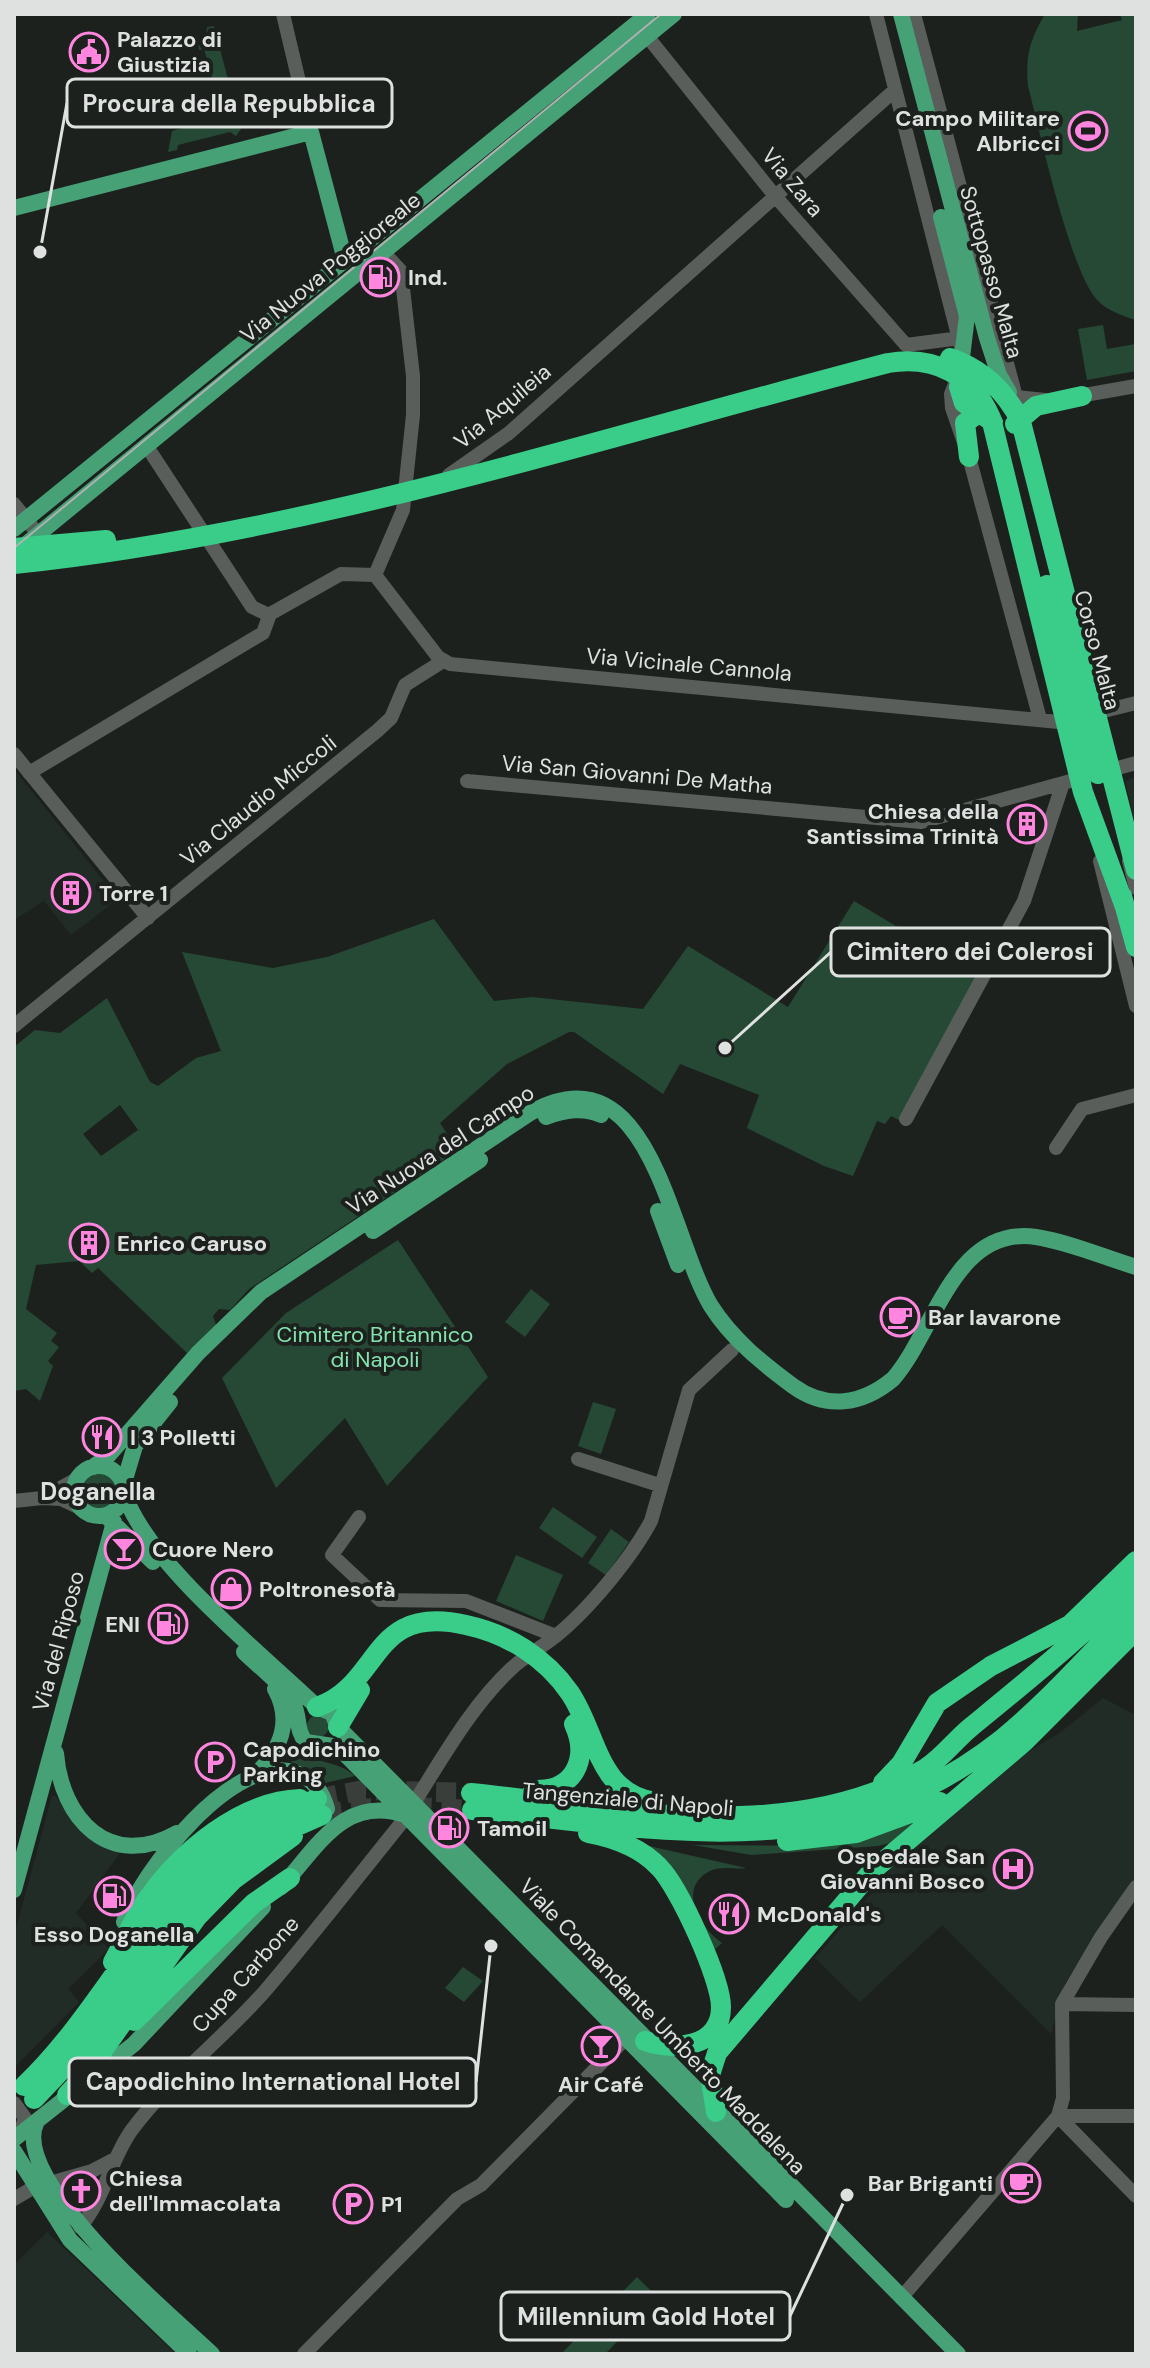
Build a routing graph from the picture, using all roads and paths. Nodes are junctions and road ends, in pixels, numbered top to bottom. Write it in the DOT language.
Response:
graph roads {
  1 [pos="283,14"];
  2 [pos="648,14"];
  3 [pos="674,14"];
  4 [pos="876,14"];
  5 [pos="889,14"];
  6 [pos="901,14"];
  7 [pos="914,14"];
  8 [pos="647,36"];
  9 [pos="895,90"];
  10 [pos="311,132"];
  11 [pos="958,180"];
  12 [pos="775,196"];
  13 [pos="14,208"];
  14 [pos="954,223"];
  15 [pos="383,252"];
  16 [pos="345,260"];
  17 [pos="357,273"];
  18 [pos="960,338"];
  19 [pos="961,372"];
  20 [pos="1136,386"];
  21 [pos="1082,396"];
  22 [pos="1016,397"];
  23 [pos="985,414"];
  24 [pos="1015,424"];
  25 [pos="146,445"];
  26 [pos="969,457"];
  27 [pos="407,489"];
  28 [pos="1017,492"];
  29 [pos="14,504"];
  30 [pos="20,524"];
  31 [pos="38,534"];
  32 [pos="14,551"];
  33 [pos="14,564"];
  34 [pos="375,575"];
  35 [pos="269,615"];
  36 [pos="443,661"];
  37 [pos="1136,703"];
  38 [pos="1092,716"];
  39 [pos="1040,719"];
  40 [pos="1068,721"];
  41 [pos="14,754"];
  42 [pos="1136,763"];
  43 [pos="1107,771"];
  44 [pos="29,773"];
  45 [pos="1084,778"];
  46 [pos="467,781"];
  47 [pos="1063,783"];
  48 [pos="1136,870"];
  49 [pos="1136,888"];
  50 [pos="1131,910"];
  51 [pos="148,918"];
  52 [pos="1132,956"];
  53 [pos="1136,1006"];
  54 [pos="14,1026"];
  55 [pos="1136,1095"];
  56 [pos="906,1119"];
  57 [pos="1056,1148"];
  58 [pos="1136,1267"];
  59 [pos="1136,1278"];
  60 [pos="736,1346"];
  61 [pos="147,1431"];
  62 [pos="578,1459"];
  63 [pos="93,1467"];
  64 [pos="77,1479"];
  65 [pos="659,1485"];
  66 [pos="124,1490"];
  67 [pos="42,1498"];
  68 [pos="14,1501"];
  69 [pos="80,1508"];
  70 [pos="359,1517"];
  71 [pos="121,1524"];
  72 [pos="1136,1561"];
  73 [pos="1136,1583"];
  74 [pos="1136,1607"];
  75 [pos="1107,1629"];
  76 [pos="556,1636"];
  77 [pos="268,1677"];
  78 [pos="317,1707"];
  79 [pos="298,1726"];
  80 [pos="332,1736"];
  81 [pos="55,1741"];
  82 [pos="271,1771"];
  83 [pos="253,1778"];
  84 [pos="978,1780"];
  85 [pos="864,1793"];
  86 [pos="472,1801"];
  87 [pos="318,1805"];
  88 [pos="410,1809"];
  89 [pos="514,1814"];
  90 [pos="737,1816"];
  91 [pos="182,1830"];
  92 [pos="677,1831"];
  93 [pos="325,1838"];
  94 [pos="290,1878"];
  95 [pos="1136,1887"];
  96 [pos="14,1890"];
  97 [pos="111,1966"];
  98 [pos="1062,2004"];
  99 [pos="1136,2005"];
  100 [pos="636,2040"];
  101 [pos="25,2093"];
  102 [pos="67,2095"];
  103 [pos="716,2112"];
  104 [pos="1058,2116"];
  105 [pos="1136,2116"];
  106 [pos="38,2120"];
  107 [pos="15,2142"];
  108 [pos="113,2160"];
  109 [pos="43,2184"];
  110 [pos="15,2196"];
  111 [pos="1136,2196"];
  112 [pos="804,2210"];
  113 [pos="80,2227"];
  114 [pos="884,2281"];
  115 [pos="915,2282"];
  116 [pos="897,2302"];
  117 [pos="189,2354"];
  118 [pos="212,2354"];
  119 [pos="304,2354"];
  120 [pos="942,2354"];
  121 [pos="958,2354"];
  1 -- 10 [label="street"];
  2 -- 16 [label="main road, Via Nuova Poggioreale"];
  3 -- 8 [label="main road, Via Nuova Poggioreale"];
  4 -- 9 [label="street"];
  5 -- 19 [label="main road, Sottopasso Malta"];
  6 -- 14 [label="main road, Sottopasso Malta"];
  7 -- 11 [label="street"];
  8 -- 12 [label="street, Via Zara"];
  8 -- 15 [label="main road, Via Nuova Poggioreale"];
  9 -- 12 [label="street, Via Aquileia"];
  9 -- 18 [label="street"];
  10 -- 13 [label="main road"];
  10 -- 16 [label="main road"];
  11 -- 14 [label="street"];
  11 -- 22 [label="street"];
  12 -- 18 [label="street, Via Zara"];
  12 -- 27 [label="street, Via Aquileia"];
  14 -- 22 [label="main road, Sottopasso Malta"];
  15 -- 17 [label="main road, Via Nuova Poggioreale"];
  15 -- 27 [label="street"];
  16 -- 17 [label="main road"];
  16 -- 30 [label="main road, Via Nuova Poggioreale"];
  17 -- 25 [label="main road, Via Nuova Poggioreale"];
  18 -- 19 [label="street"];
  19 -- 23 [label="highway"];
  19 -- 26 [label="street"];
  20 -- 21 [label="street"];
  21 -- 22 [label="street"];
  21 -- 24 [label="highway"];
  22 -- 24 [label="highway"];
  23 -- 26 [label="highway"];
  23 -- 28 [label="highway"];
  24 -- 28 [label="highway"];
  24 -- 38 [label="street, Corso Malta"];
  25 -- 31 [label="main road, Via Nuova Poggioreale"];
  25 -- 35 [label="street"];
  26 -- 39 [label="street"];
  27 -- 34 [label="street"];
  28 -- 50 [label="highway"];
  29 -- 30 [label="street"];
  30 -- 31 [label="street"];
  31 -- 32 [label="main road, Via Nuova Poggioreale"];
  32 -- 48 [label="highway"];
  33 -- 50 [label="highway"];
  34 -- 35 [label="street"];
  34 -- 36 [label="street"];
  35 -- 44 [label="street"];
  36 -- 39 [label="street, Via Vicinale Cannola"];
  36 -- 51 [label="street, Via Claudio Miccoli"];
  37 -- 38 [label="street, Via Vicinale Cannola"];
  38 -- 40 [label="street, Via Vicinale Cannola"];
  38 -- 43 [label="street, Corso Malta"];
  39 -- 40 [label="street, Via Vicinale Cannola"];
  40 -- 45 [label="street"];
  41 -- 44 [label="street"];
  42 -- 43 [label="street, Via San Giovanni De Matha"];
  43 -- 45 [label="street, Via San Giovanni De Matha"];
  43 -- 49 [label="street, Corso Malta"];
  44 -- 51 [label="street"];
  45 -- 47 [label="street, Via San Giovanni De Matha"];
  45 -- 52 [label="street"];
  46 -- 47 [label="street, Via San Giovanni De Matha"];
  47 -- 56 [label="street"];
  50 -- 52 [label="highway"];
  51 -- 54 [label="street, Via Claudio Miccoli"];
  52 -- 53 [label="street"];
  55 -- 57 [label="street"];
  58 -- 60 [label="main road, Via Nuova del Campo"];
  59 -- 60 [label="main road, Via Nuova del Campo"];
  60 -- 61 [label="main road, Via Nuova del Campo"];
  60 -- 63 [label="main road, Via Nuova del Campo"];
  60 -- 65 [label="street, Cupa Carbone"];
  61 -- 66 [label="main road, Via Nuova del Campo"];
  61 -- 71 [label="main road"];
  62 -- 65 [label="street"];
  63 -- 64 [label="main road, Via Nuova del Campo"];
  63 -- 66 [label="main road"];
  64 -- 67 [label="street"];
  64 -- 69 [label="main road"];
  65 -- 76 [label="street, Cupa Carbone"];
  66 -- 71 [label="main road, Viale Comandante Umberto Maddalena"];
  66 -- 71 [label="main road, Via Nuova del Campo"];
  67 -- 68 [label="street"];
  67 -- 69 [label="street"];
  69 -- 71 [label="main road"];
  70 -- 76 [label="street"];
  71 -- 77 [label="main road, Viale Comandante Umberto Maddalena"];
  71 -- 78 [label="main road, Viale Comandante Umberto Maddalena"];
  71 -- 81 [label="main road, Via del Riposo"];
  72 -- 75 [label="highway"];
  73 -- 75 [label="highway, Tangenziale di Napoli"];
  74 -- 75 [label="highway, Tangenziale di Napoli"];
  75 -- 84 [label="highway"];
  75 -- 85 [label="highway, Tangenziale di Napoli"];
  75 -- 85 [label="highway, Tangenziale di Napoli"];
  75 -- 92 [label="highway, Tangenziale di Napoli"];
  76 -- 88 [label="street, Cupa Carbone"];
  77 -- 79 [label="main road, Viale Comandante Umberto Maddalena"];
  77 -- 83 [label="main road"];
  78 -- 79 [label="main road"];
  78 -- 80 [label="main road, Viale Comandante Umberto Maddalena"];
  78 -- 90 [label="highway"];
  79 -- 80 [label="main road, Viale Comandante Umberto Maddalena"];
  79 -- 82 [label="main road"];
  80 -- 86 [label="highway"];
  80 -- 88 [label="main road, Viale Comandante Umberto Maddalena"];
  81 -- 91 [label="main road"];
  81 -- 96 [label="main road, Via del Riposo"];
  82 -- 83 [label="main road"];
  82 -- 93 [label="main road"];
  83 -- 91 [label="main road"];
  84 -- 92 [label="highway"];
  84 -- 103 [label="highway"];
  85 -- 90 [label="highway, Tangenziale di Napoli"];
  86 -- 89 [label="highway, Tangenziale di Napoli"];
  86 -- 90 [label="highway, Tangenziale di Napoli"];
  87 -- 97 [label="highway"];
  87 -- 101 [label="highway"];
  87 -- 102 [label="highway"];
  88 -- 93 [label="main road"];
  88 -- 100 [label="main road, Viale Comandante Umberto Maddalena"];
  88 -- 108 [label="street, Cupa Carbone"];
  89 -- 92 [label="highway, Tangenziale di Napoli"];
  89 -- 100 [label="highway"];
  91 -- 97 [label="main road"];
  93 -- 94 [label="main road"];
  94 -- 101 [label="highway"];
  94 -- 102 [label="main road"];
  95 -- 98 [label="street"];
  97 -- 101 [label="main road"];
  98 -- 99 [label="street"];
  98 -- 104 [label="street"];
  100 -- 103 [label="main road, Viale Comandante Umberto Maddalena"];
  100 -- 112 [label="main road, Viale Comandante Umberto Maddalena"];
  100 -- 119 [label="street"];
  101 -- 107 [label="street"];
  102 -- 106 [label="main road"];
  103 -- 112 [label="main road, Viale Comandante Umberto Maddalena"];
  104 -- 105 [label="street"];
  104 -- 111 [label="street"];
  104 -- 115 [label="street"];
  106 -- 107 [label="main road"];
  106 -- 109 [label="main road"];
  107 -- 109 [label="main road"];
  108 -- 109 [label="street"];
  108 -- 113 [label="street, Cupa Carbone"];
  109 -- 110 [label="street"];
  109 -- 113 [label="main road"];
  109 -- 117 [label="main road"];
  112 -- 114 [label="main road, Viale Comandante Umberto Maddalena"];
  112 -- 116 [label="main road, Viale Comandante Umberto Maddalena"];
  113 -- 118 [label="main road"];
  114 -- 115 [label="street"];
  114 -- 116 [label="main road, Viale Comandante Umberto Maddalena"];
  115 -- 116 [label="street"];
  116 -- 120 [label="main road, Viale Comandante Umberto Maddalena"];
  116 -- 121 [label="main road, Viale Comandante Umberto Maddalena"];
}
